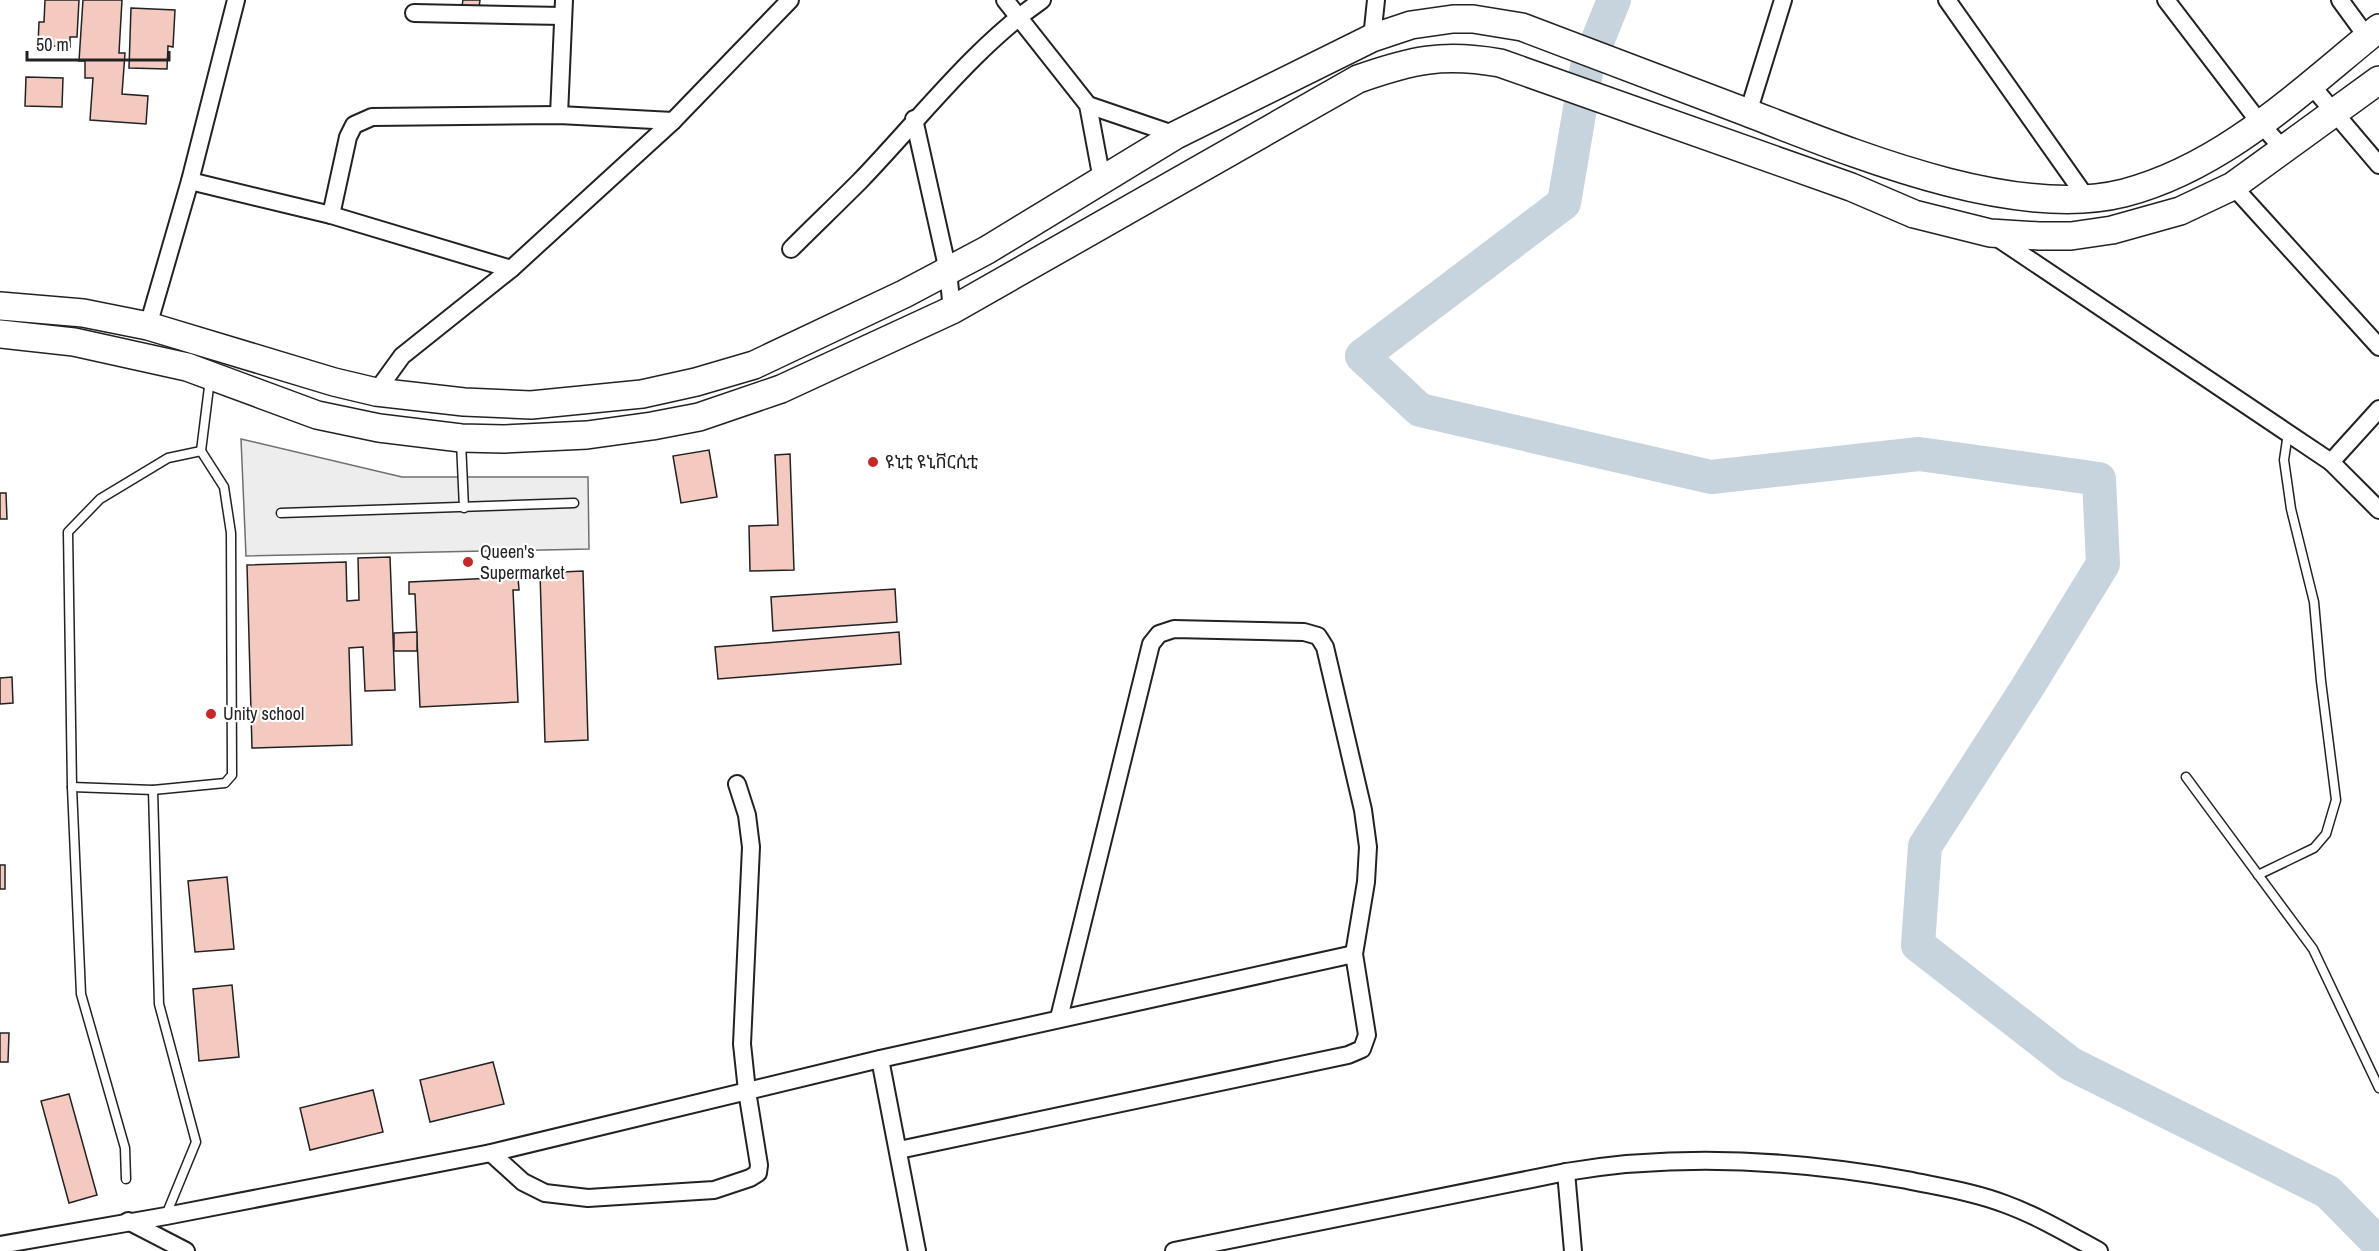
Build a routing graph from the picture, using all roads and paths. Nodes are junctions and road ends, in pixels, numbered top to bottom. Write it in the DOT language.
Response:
graph roads {
  1 [pos="236,0"];
  2 [pos="790,0"];
  3 [pos="1005,0"];
  4 [pos="1042,0"];
  5 [pos="1376,0"];
  6 [pos="1783,0"];
  7 [pos="1947,0"];
  8 [pos="2166,0"];
  9 [pos="2340,0"];
  10 [pos="564,8"];
  11 [pos="414,13"];
  12 [pos="1018,17"];
  13 [pos="2373,33"];
  14 [pos="1372,38"];
  15 [pos="2379,80"];
  16 [pos="2311,85"];
  17 [pos="1088,105"];
  18 [pos="2336,112"];
  19 [pos="1748,113"];
  20 [pos="559,115"];
  21 [pos="914,119"];
  22 [pos="673,121"];
  23 [pos="2260,123"];
  24 [pos="1176,135"];
  25 [pos="2284,150"];
  26 [pos="2379,165"];
  27 [pos="1102,180"];
  28 [pos="190,181"];
  29 [pos="2233,186"];
  30 [pos="2034,198"];
  31 [pos="2088,200"];
  32 [pos="331,215"];
  33 [pos="1990,233"];
  34 [pos="2039,236"];
  35 [pos="791,249"];
  36 [pos="511,269"];
  37 [pos="948,271"];
  38 [pos="0,306"];
  39 [pos="952,310"];
  40 [pos="148,326"];
  41 [pos="0,334"];
  42 [pos="2379,347"];
  43 [pos="210,376"];
  44 [pos="376,392"];
  45 [pos="2379,409"];
  46 [pos="2288,433"];
  47 [pos="461,438"];
  48 [pos="201,451"];
  49 [pos="2331,462"];
  50 [pos="574,503"];
  51 [pos="464,508"];
  52 [pos="2379,510"];
  53 [pos="281,513"];
  54 [pos="2186,777"];
  55 [pos="737,784"];
  56 [pos="72,787"];
  57 [pos="153,790"];
  58 [pos="2258,875"];
  59 [pos="1354,954"];
  60 [pos="1059,1018"];
  61 [pos="880,1059"];
  62 [pos="2379,1088"];
  63 [pos="747,1091"];
  64 [pos="899,1150"];
  65 [pos="491,1153"];
  66 [pos="1566,1172"];
  67 [pos="126,1179"];
  68 [pos="166,1216"];
  69 [pos="128,1221"];
  70 [pos="0,1245"];
  71 [pos="186,1251"];
  72 [pos="917,1251"];
  73 [pos="1174,1251"];
  74 [pos="1573,1251"];
  75 [pos="2099,1251"];
  1 -- 28 [label="street"];
  2 -- 22 [label="street"];
  3 -- 12 [label="street"];
  4 -- 12 [label="street"];
  5 -- 14 [label="street"];
  6 -- 19 [label="street"];
  7 -- 31 [label="street"];
  8 -- 23 [label="street"];
  9 -- 13 [label="street"];
  10 -- 11 [label="street"];
  10 -- 20 [label="street"];
  12 -- 17 [label="street"];
  12 -- 21 [label="street"];
  13 -- 16 [label="main road"];
  14 -- 19 [label="main road"];
  14 -- 24 [label="main road"];
  15 -- 18 [label="main road"];
  16 -- 18 [label="street"];
  16 -- 23 [label="main road"];
  17 -- 24 [label="street"];
  17 -- 27 [label="street"];
  18 -- 25 [label="main road"];
  18 -- 26 [label="street"];
  19 -- 30 [label="main road"];
  20 -- 22 [label="street"];
  20 -- 32 [label="street"];
  21 -- 35 [label="street"];
  21 -- 37 [label="street"];
  22 -- 36 [label="street"];
  23 -- 25 [label="street"];
  23 -- 31 [label="main road"];
  24 -- 27 [label="main road"];
  25 -- 29 [label="main road"];
  27 -- 37 [label="main road"];
  28 -- 32 [label="street"];
  28 -- 40 [label="street"];
  29 -- 34 [label="main road"];
  29 -- 42 [label="street"];
  30 -- 31 [label="main road"];
  30 -- 34 [label="main road"];
  32 -- 36 [label="street"];
  33 -- 34 [label="main road"];
  33 -- 39 [label="main road"];
  33 -- 46 [label="street"];
  36 -- 44 [label="street"];
  37 -- 39 [label="street"];
  37 -- 44 [label="main road"];
  38 -- 40 [label="main road"];
  39 -- 47 [label="main road"];
  40 -- 44 [label="main road"];
  41 -- 43 [label="main road"];
  43 -- 47 [label="main road"];
  43 -- 48 [label="lane"];
  45 -- 49 [label="street"];
  46 -- 49 [label="street"];
  46 -- 58 [label="lane"];
  47 -- 51 [label="lane"];
  48 -- 56 [label="lane"];
  48 -- 57 [label="lane"];
  49 -- 52 [label="street"];
  50 -- 51 [label="lane"];
  51 -- 53 [label="lane"];
  54 -- 58 [label="lane"];
  55 -- 63 [label="street"];
  56 -- 57 [label="lane"];
  56 -- 67 [label="lane"];
  57 -- 68 [label="lane"];
  58 -- 62 [label="lane"];
  59 -- 60 [label="street"];
  59 -- 60 [label="street"];
  59 -- 64 [label="street"];
  60 -- 61 [label="street"];
  61 -- 63 [label="street"];
  61 -- 64 [label="street"];
  63 -- 65 [label="street"];
  63 -- 65 [label="street"];
  64 -- 72 [label="street"];
  65 -- 68 [label="street"];
  66 -- 73 [label="street"];
  66 -- 74 [label="street"];
  66 -- 75 [label="street"];
  68 -- 69 [label="street"];
  69 -- 70 [label="street"];
  69 -- 71 [label="street"];
}
